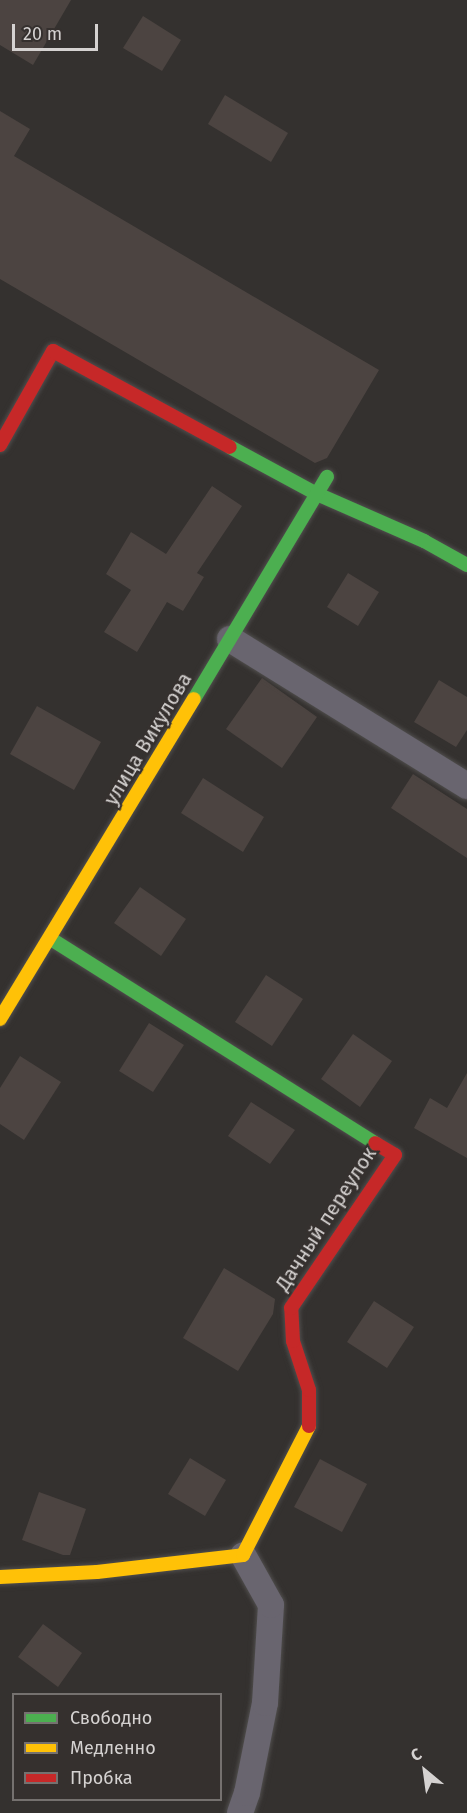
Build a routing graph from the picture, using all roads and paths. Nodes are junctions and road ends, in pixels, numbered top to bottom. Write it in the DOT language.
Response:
graph roads {
  1 [pos="0,445"];
  2 [pos="327,477"];
  3 [pos="317,494"];
  4 [pos="467,565"];
  5 [pos="230,639"];
  6 [pos="467,786"];
  7 [pos="51,939"];
  8 [pos="0,1019"];
  9 [pos="243,1555"];
  10 [pos="0,1577"];
  11 [pos="240,1813"];
  1 -- 3 [label="street"];
  2 -- 3 [label="street, улица Викулова"];
  3 -- 4 [label="street"];
  3 -- 5 [label="street, улица Викулова"];
  5 -- 6 [label="street"];
  5 -- 7 [label="street, улица Викулова"];
  7 -- 8 [label="street, улица Викулова"];
  7 -- 9 [label="street, Дачный переулок"];
  9 -- 10 [label="street"];
  9 -- 11 [label="street"];
}
